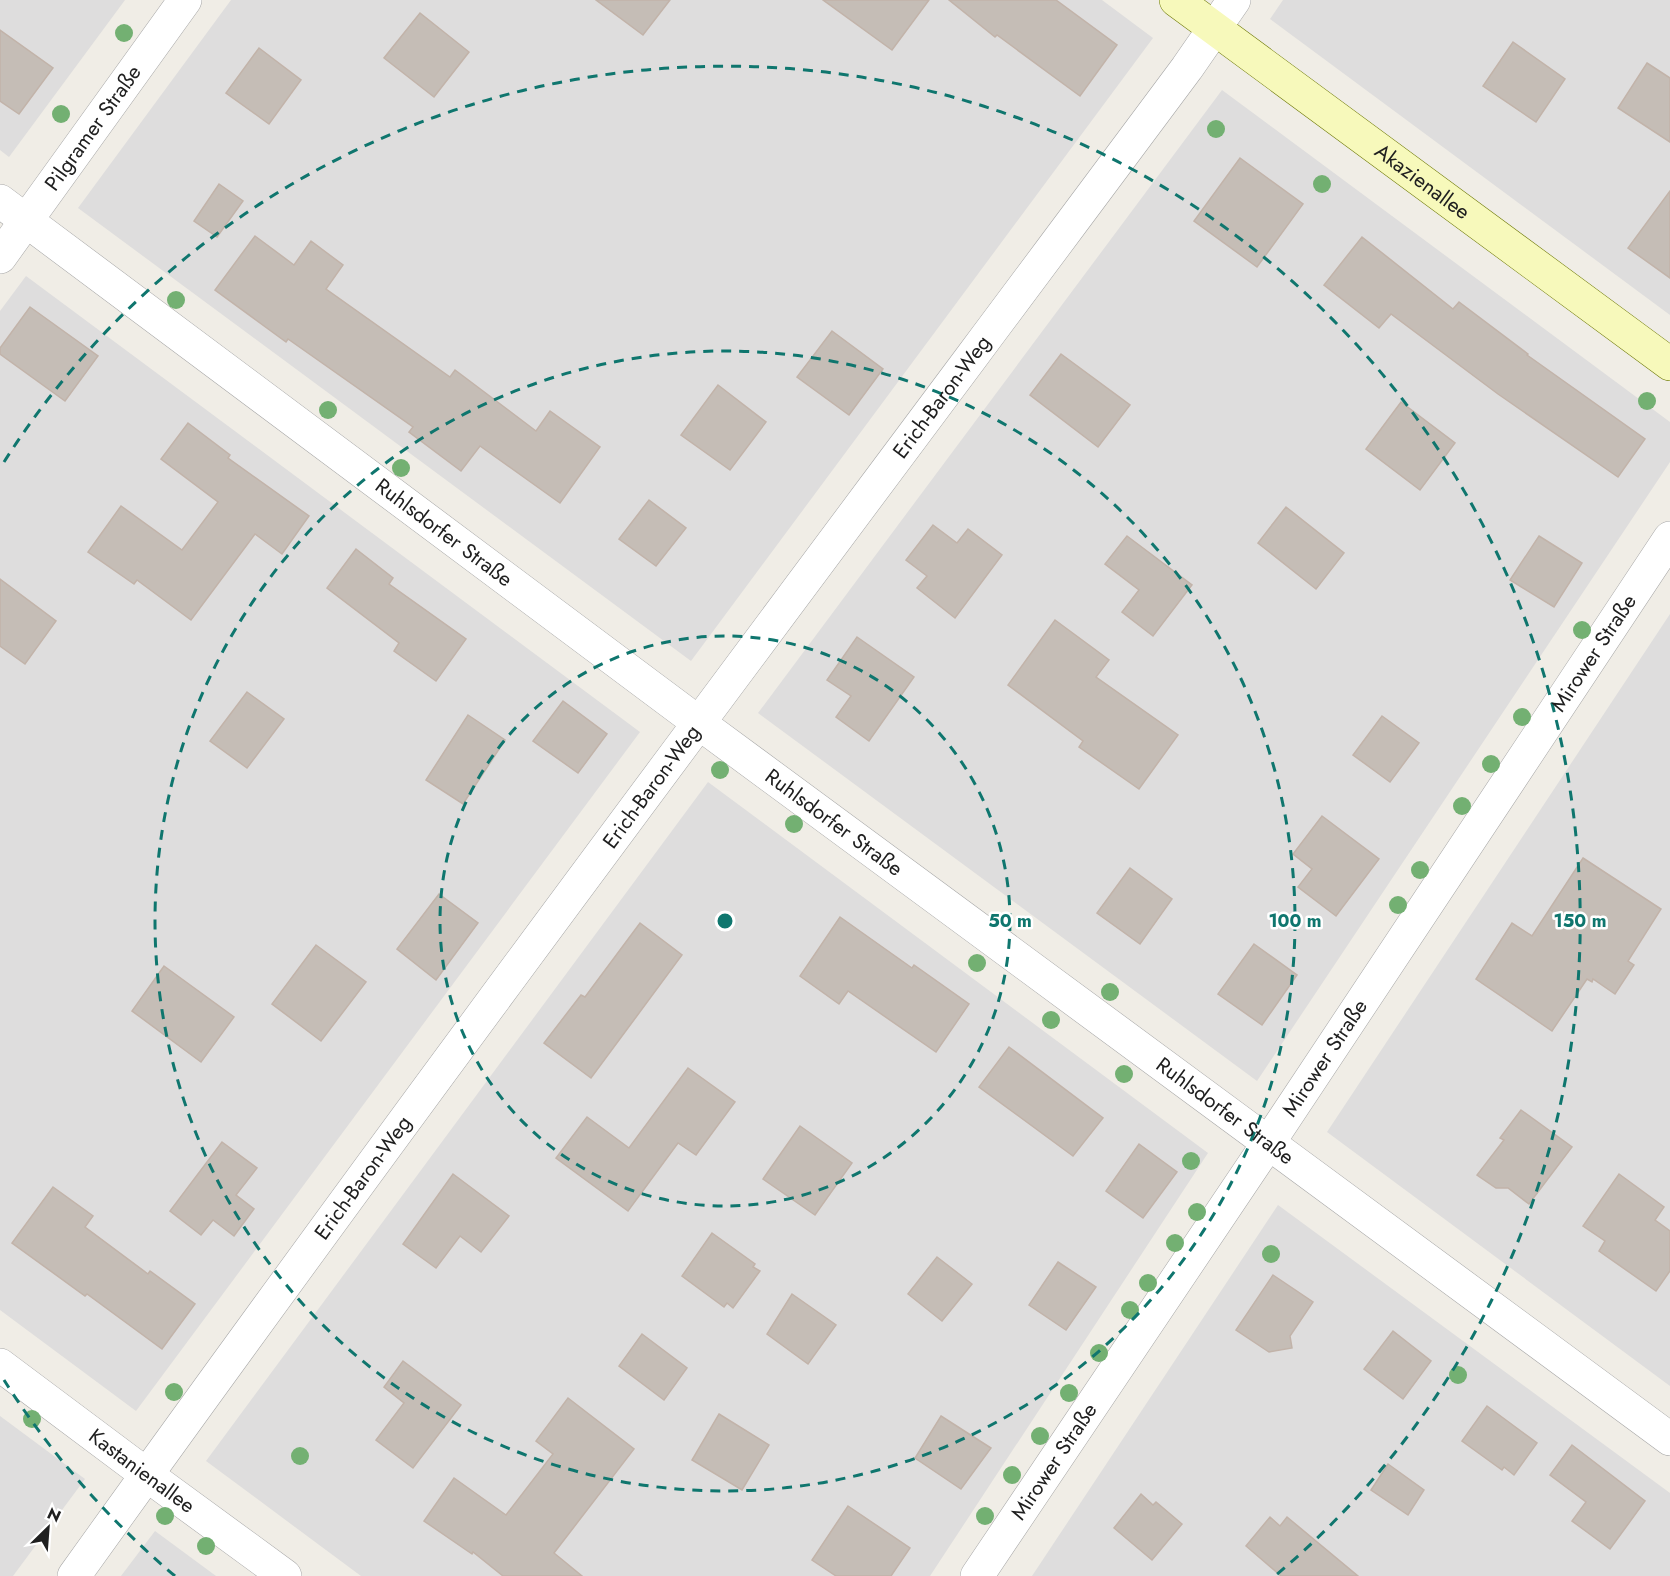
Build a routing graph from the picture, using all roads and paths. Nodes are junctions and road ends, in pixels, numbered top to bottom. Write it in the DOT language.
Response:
graph roads {
  1 [pos="185,0"];
  2 [pos="1176,0"];
  3 [pos="1234,0"];
  4 [pos="1215,29"];
  5 [pos="0,201"];
  6 [pos="27,221"];
  7 [pos="0,257"];
  8 [pos="1670,364"];
  9 [pos="1670,538"];
  10 [pos="699,723"];
  11 [pos="1269,1143"];
  12 [pos="0,1365"];
  13 [pos="1670,1439"];
  14 [pos="147,1475"];
  15 [pos="74,1576"];
  16 [pos="285,1576"];
  17 [pos="977,1576"];
  1 -- 6 [label="street, Pilgramer Straße"];
  2 -- 4 [label="street, Akazienallee"];
  3 -- 4 [label="street, Erich-Baron-Weg"];
  4 -- 8 [label="street, Akazienallee"];
  4 -- 10 [label="street, Erich-Baron-Weg"];
  5 -- 6 [label="street, Ruhlsdorfer Straße"];
  6 -- 7 [label="street, Pilgramer Straße"];
  6 -- 10 [label="street, Ruhlsdorfer Straße"];
  9 -- 11 [label="street, Mirower Straße"];
  10 -- 11 [label="street, Ruhlsdorfer Straße"];
  10 -- 14 [label="street, Erich-Baron-Weg"];
  11 -- 13 [label="street, Ruhlsdorfer Straße"];
  11 -- 17 [label="street, Mirower Straße"];
  12 -- 14 [label="street, Kastanienallee"];
  14 -- 15 [label="street, Erich-Baron-Weg"];
  14 -- 16 [label="street, Kastanienallee"];
}
